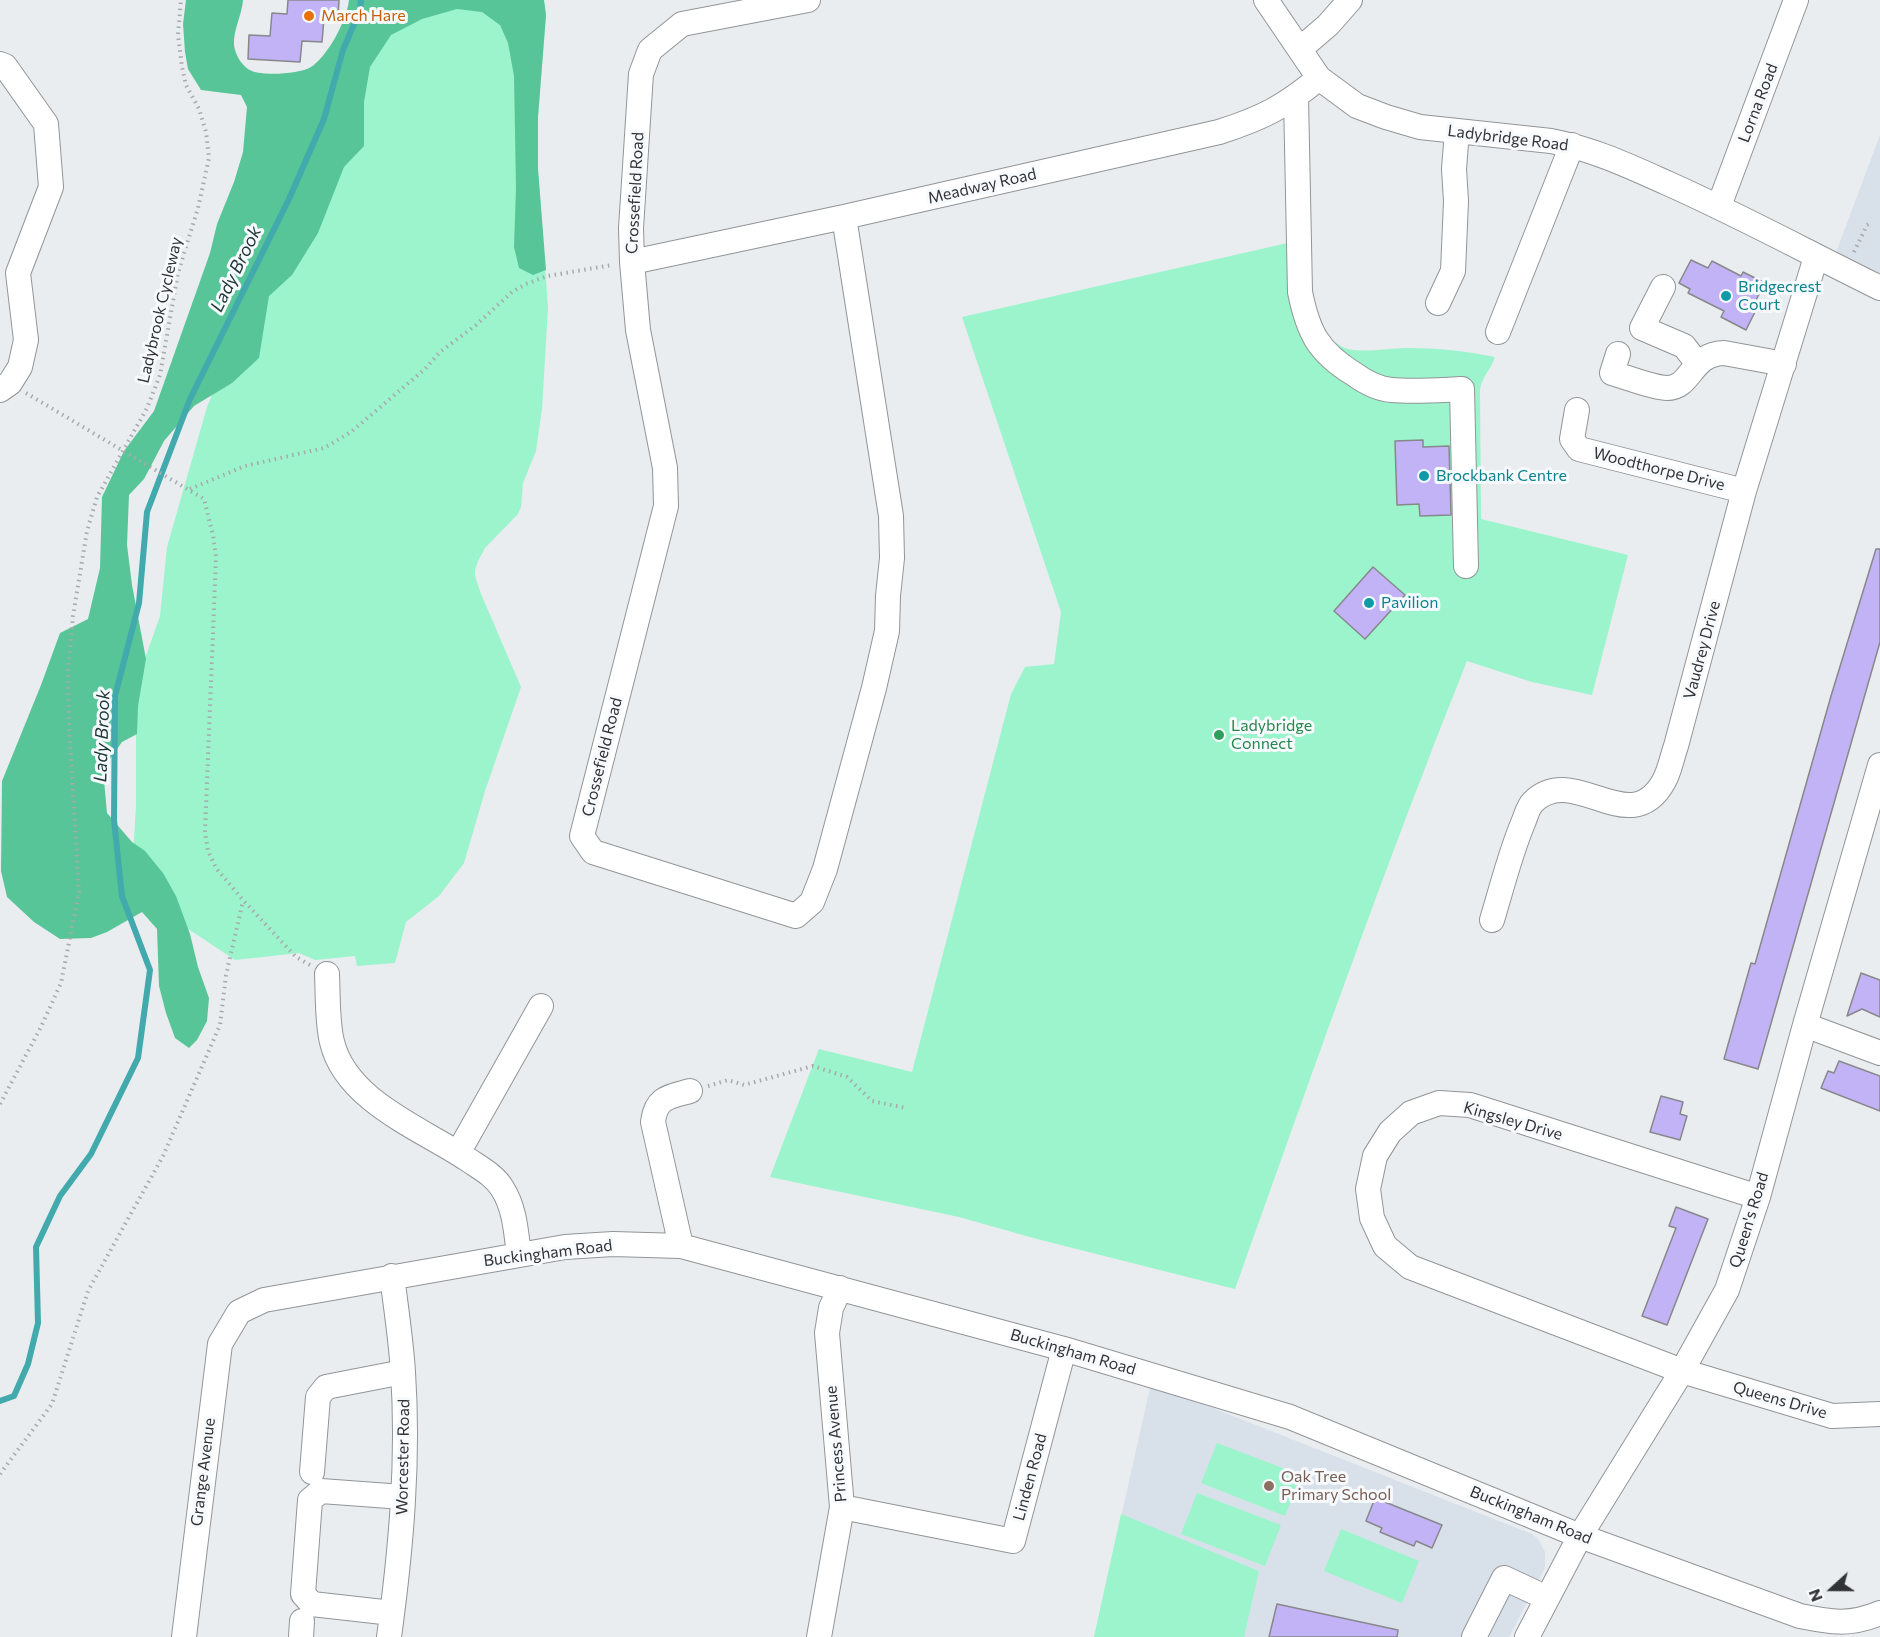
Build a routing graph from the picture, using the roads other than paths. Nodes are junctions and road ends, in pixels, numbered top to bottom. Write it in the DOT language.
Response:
graph roads {
  1 [pos="808,0"];
  2 [pos="1266,0"];
  3 [pos="1350,0"];
  4 [pos="1796,0"];
  5 [pos="1300,49"];
  6 [pos="0,64"];
  7 [pos="1318,78"];
  8 [pos="1296,97"];
  9 [pos="1457,131"];
  10 [pos="1572,145"];
  11 [pos="1719,206"];
  12 [pos="843,217"];
  13 [pos="1816,257"];
  14 [pos="632,262"];
  15 [pos="9,271"];
  16 [pos="1663,287"];
  17 [pos="1880,288"];
  18 [pos="1438,303"];
  19 [pos="1498,333"];
  20 [pos="1618,354"];
  21 [pos="1698,364"];
  22 [pos="1784,364"];
  23 [pos="5,386"];
  24 [pos="1577,410"];
  25 [pos="1744,491"];
  26 [pos="1466,566"];
  27 [pos="1880,765"];
  28 [pos="1492,920"];
  29 [pos="327,974"];
  30 [pos="541,1006"];
  31 [pos="1805,1025"];
  32 [pos="1880,1053"];
  33 [pos="690,1091"];
  34 [pos="458,1153"];
  35 [pos="1758,1197"];
  36 [pos="681,1246"];
  37 [pos="519,1254"];
  38 [pos="392,1276"];
  39 [pos="840,1288"];
  40 [pos="239,1312"];
  41 [pos="1064,1349"];
  42 [pos="1682,1371"];
  43 [pos="403,1372"];
  44 [pos="1880,1414"];
  45 [pos="312,1472"];
  46 [pos="403,1497"];
  47 [pos="842,1508"];
  48 [pos="1580,1536"];
  49 [pos="1547,1598"];
  50 [pos="392,1613"];
  51 [pos="1880,1613"];
  52 [pos="1836,1630"];
  53 [pos="184,1637"];
  54 [pos="389,1637"];
  55 [pos="819,1637"];
  56 [pos="1474,1637"];
  57 [pos="1527,1637"];
  1 -- 14 [label="street, Crossefield Road"];
  2 -- 5 [label="street, Ladybridge Road"];
  3 -- 5 [label="street"];
  4 -- 11 [label="street, Lorna Road"];
  5 -- 7 [label="street, Ladybridge Road"];
  6 -- 15 [label="street"];
  7 -- 8 [label="street, Meadway Road"];
  7 -- 9 [label="street, Ladybridge Road"];
  8 -- 12 [label="street, Meadway Road"];
  8 -- 26 [label="street"];
  9 -- 10 [label="street, Ladybridge Road"];
  9 -- 18 [label="street"];
  10 -- 11 [label="street, Ladybridge Road"];
  10 -- 19 [label="street"];
  11 -- 13 [label="street, Ladybridge Road"];
  12 -- 14 [label="street, Meadway Road"];
  12 -- 14 [label="street, Crossefield Road"];
  13 -- 17 [label="street, Ladybridge Road"];
  13 -- 22 [label="street, Vaudrey Drive"];
  15 -- 23 [label="street"];
  16 -- 21 [label="street"];
  20 -- 21 [label="street"];
  21 -- 22 [label="street"];
  22 -- 25 [label="street, Vaudrey Drive"];
  24 -- 25 [label="street, Woodthorpe Drive"];
  25 -- 28 [label="street, Vaudrey Drive"];
  27 -- 31 [label="street, Queen's Road"];
  29 -- 34 [label="street"];
  30 -- 34 [label="street"];
  31 -- 32 [label="street"];
  31 -- 35 [label="street, Queen's Road"];
  33 -- 36 [label="street"];
  34 -- 37 [label="street"];
  35 -- 42 [label="street, Queen's Road"];
  35 -- 42 [label="street, Kingsley Drive"];
  36 -- 37 [label="street, Buckingham Road"];
  36 -- 39 [label="street, Buckingham Road"];
  37 -- 38 [label="street, Buckingham Road"];
  38 -- 40 [label="street, Buckingham Road"];
  38 -- 43 [label="street, Worcester Road"];
  39 -- 41 [label="street, Buckingham Road"];
  39 -- 47 [label="street, Princess Avenue"];
  40 -- 53 [label="street, Grange Avenue"];
  41 -- 47 [label="street, Linden Road"];
  41 -- 48 [label="street, Buckingham Road"];
  42 -- 44 [label="street, Queens Drive"];
  42 -- 48 [label="street, Queen's Road"];
  43 -- 45 [label="street"];
  43 -- 46 [label="street, Worcester Road"];
  46 -- 50 [label="street, Worcester Road"];
  46 -- 50 [label="street"];
  47 -- 55 [label="street, Princess Avenue"];
  48 -- 49 [label="street, Queen's Road"];
  48 -- 52 [label="street, Buckingham Road"];
  49 -- 56 [label="street"];
  49 -- 57 [label="street, Queen's Road"];
  50 -- 54 [label="street, Worcester Road"];
  51 -- 52 [label="street, Buckingham Road"];
}
